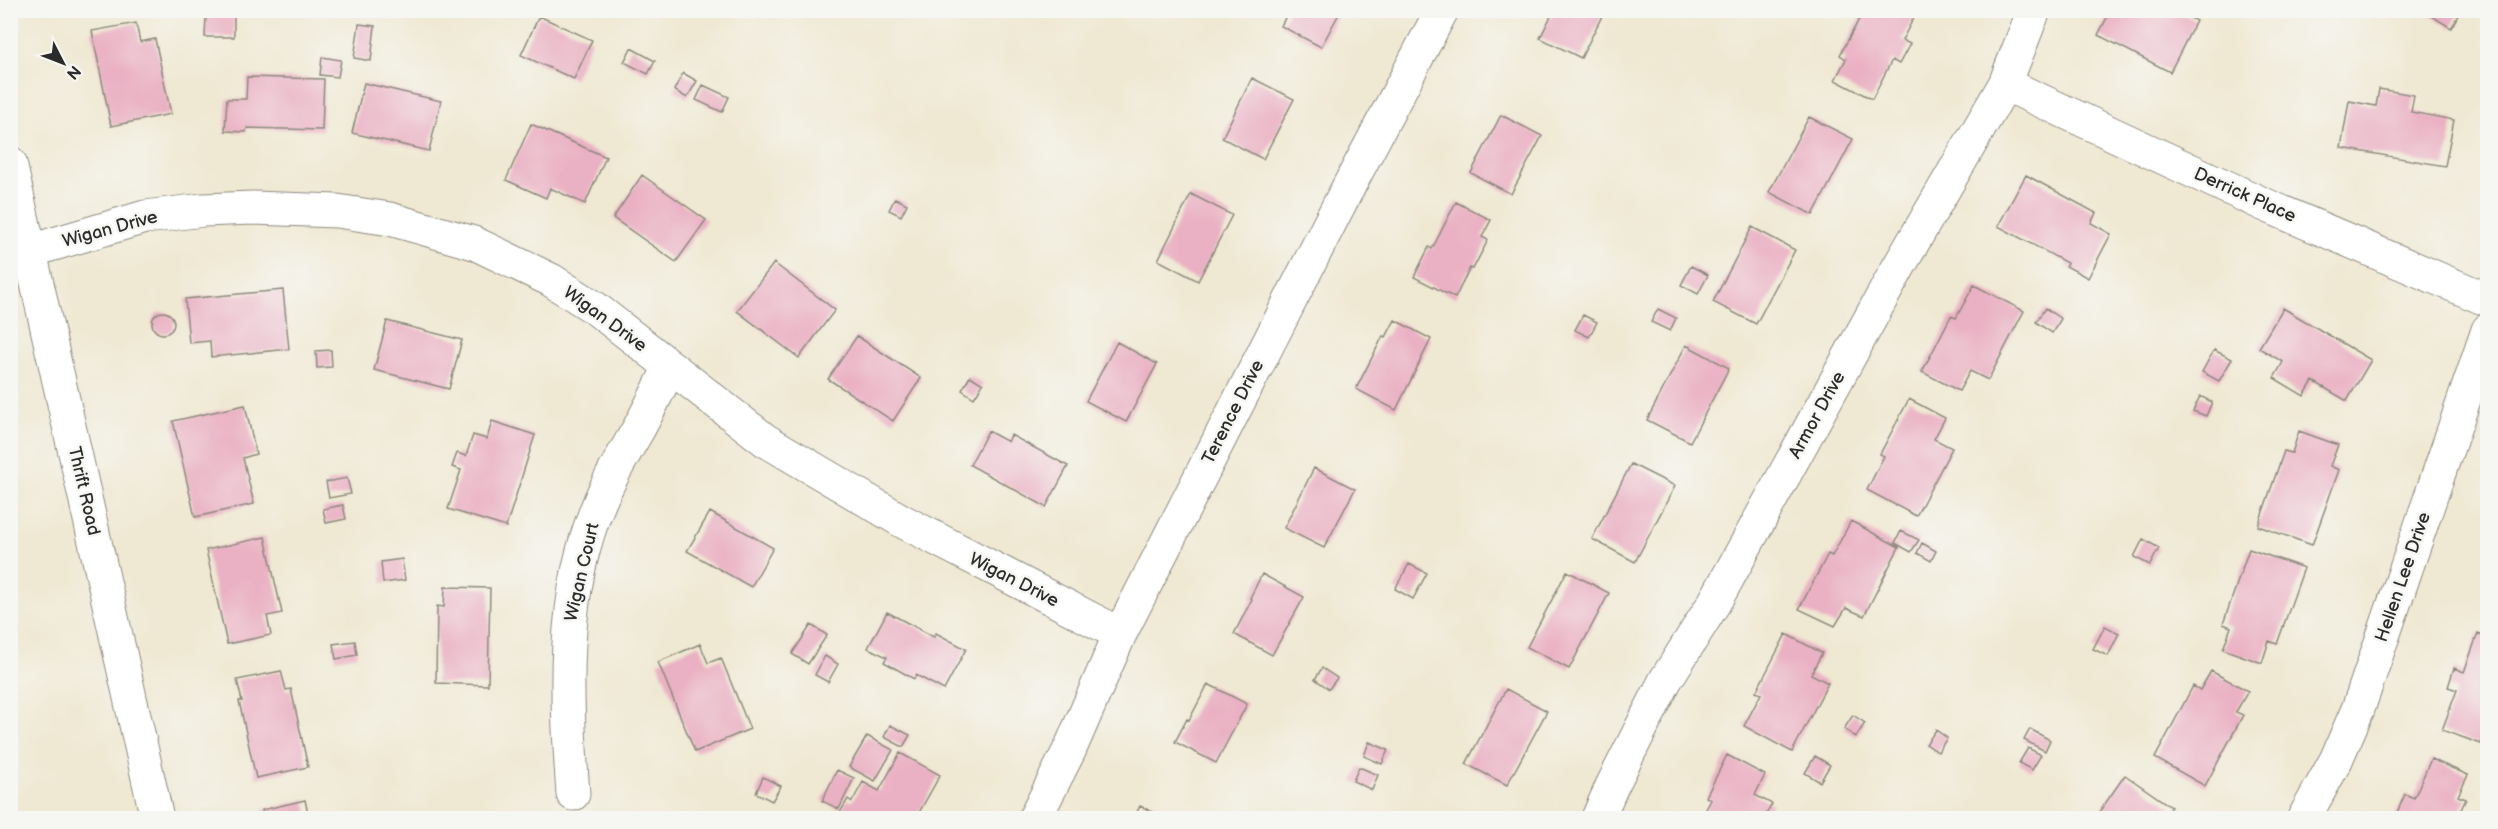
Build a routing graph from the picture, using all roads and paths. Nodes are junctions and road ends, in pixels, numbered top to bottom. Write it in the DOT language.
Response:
graph roads {
  1 [pos="1442,10"];
  2 [pos="2034,10"];
  3 [pos="2005,84"];
  4 [pos="10,163"];
  5 [pos="30,251"];
  6 [pos="2487,300"];
  7 [pos="2487,330"];
  8 [pos="670,367"];
  9 [pos="1120,634"];
  10 [pos="573,794"];
  11 [pos="157,819"];
  12 [pos="1035,819"];
  13 [pos="1599,819"];
  14 [pos="2304,819"];
  1 -- 9 [label="street, Terence Drive"];
  2 -- 3 [label="street, Armor Drive"];
  3 -- 6 [label="street, Derrick Place"];
  3 -- 13 [label="street, Armor Drive"];
  4 -- 5 [label="street, Thrift Road"];
  5 -- 8 [label="street, Wigan Drive"];
  5 -- 11 [label="street, Thrift Road"];
  7 -- 14 [label="street, Hellen Lee Drive"];
  8 -- 9 [label="street, Wigan Drive"];
  8 -- 10 [label="street, Wigan Court"];
  9 -- 12 [label="street, Terence Drive"];
}
